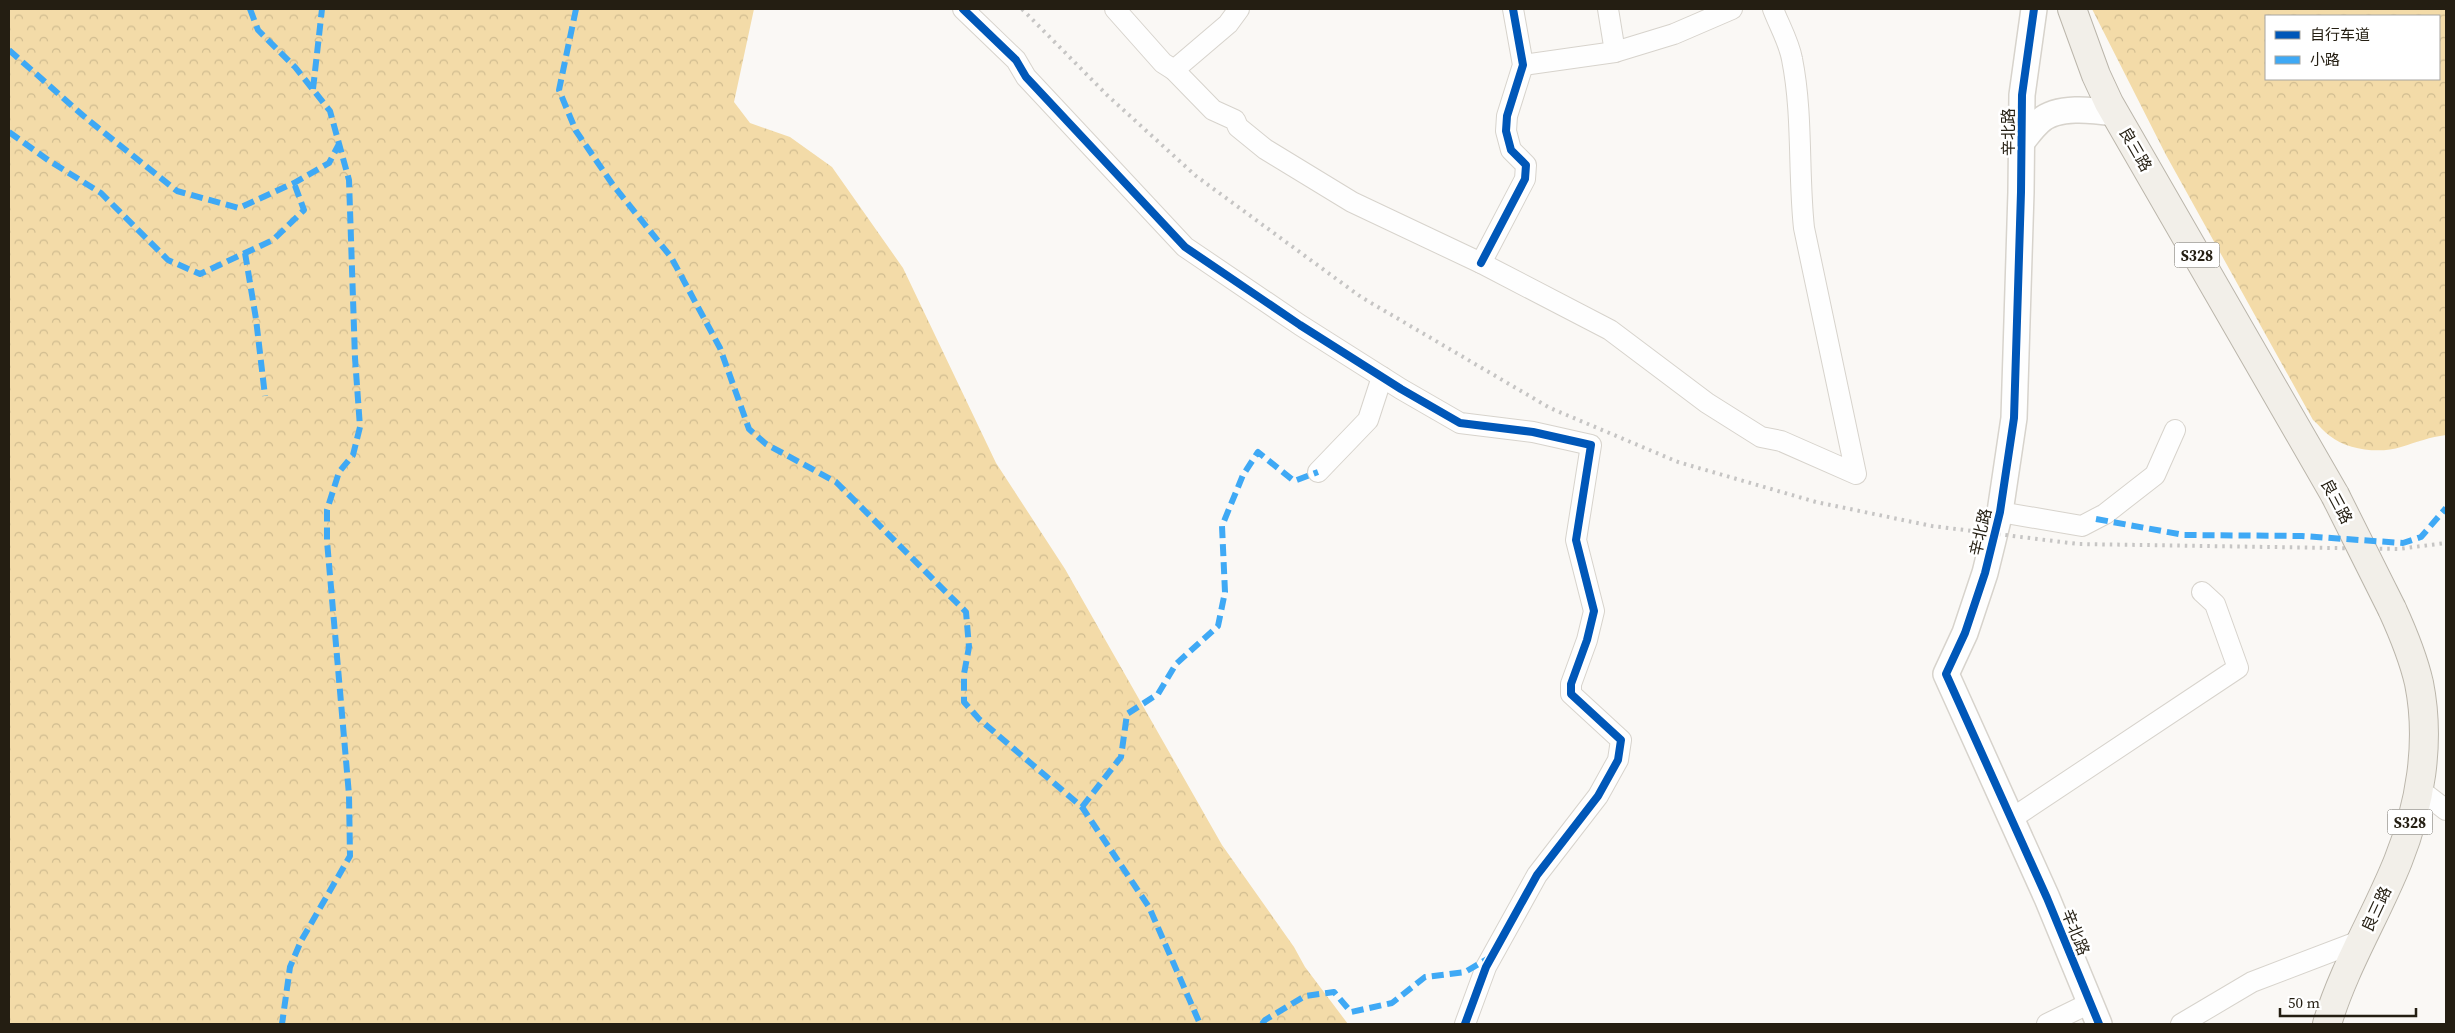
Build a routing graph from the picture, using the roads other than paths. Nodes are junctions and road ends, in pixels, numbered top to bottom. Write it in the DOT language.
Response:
graph roads {
  1 [pos="963,9"];
  2 [pos="1116,9"];
  3 [pos="1239,9"];
  4 [pos="1513,9"];
  5 [pos="1608,9"];
  6 [pos="1732,9"];
  7 [pos="1773,9"];
  8 [pos="2034,9"];
  9 [pos="2072,9"];
  10 [pos="1615,52"];
  11 [pos="1523,65"];
  12 [pos="1174,70"];
  13 [pos="2115,113"];
  14 [pos="2021,143"];
  15 [pos="1482,263"];
  16 [pos="1382,377"];
  17 [pos="2175,430"];
  18 [pos="1318,472"];
  19 [pos="2000,512"];
  20 [pos="2202,592"];
  21 [pos="2420,790"];
  22 [pos="2446,810"];
  23 [pos="2011,819"];
  24 [pos="2362,940"];
  25 [pos="2094,1013"];
  26 [pos="1465,1024"];
  27 [pos="2046,1024"];
  28 [pos="2181,1024"];
  29 [pos="2327,1024"];
  1 -- 16 [label="street"];
  2 -- 12 [label="street"];
  3 -- 12 [label="street"];
  4 -- 11 [label="street"];
  5 -- 10 [label="street"];
  6 -- 10 [label="street"];
  7 -- 15 [label="street"];
  8 -- 14 [label="street, 辛北路"];
  9 -- 13 [label="main road, 良三路 / S328"];
  10 -- 11 [label="street"];
  11 -- 15 [label="street"];
  12 -- 15 [label="street"];
  13 -- 14 [label="street"];
  13 -- 21 [label="main road, 良三路 / S328, bridge"];
  14 -- 19 [label="street, 辛北路"];
  16 -- 18 [label="street"];
  16 -- 26 [label="street"];
  17 -- 19 [label="street"];
  19 -- 23 [label="street, 辛北路"];
  20 -- 23 [label="street"];
  21 -- 22 [label="street"];
  21 -- 24 [label="main road, 良三路 / S328"];
  23 -- 25 [label="street, 辛北路"];
  24 -- 28 [label="street"];
  24 -- 29 [label="main road, 良三路 / S328"];
  25 -- 27 [label="street"];
}
